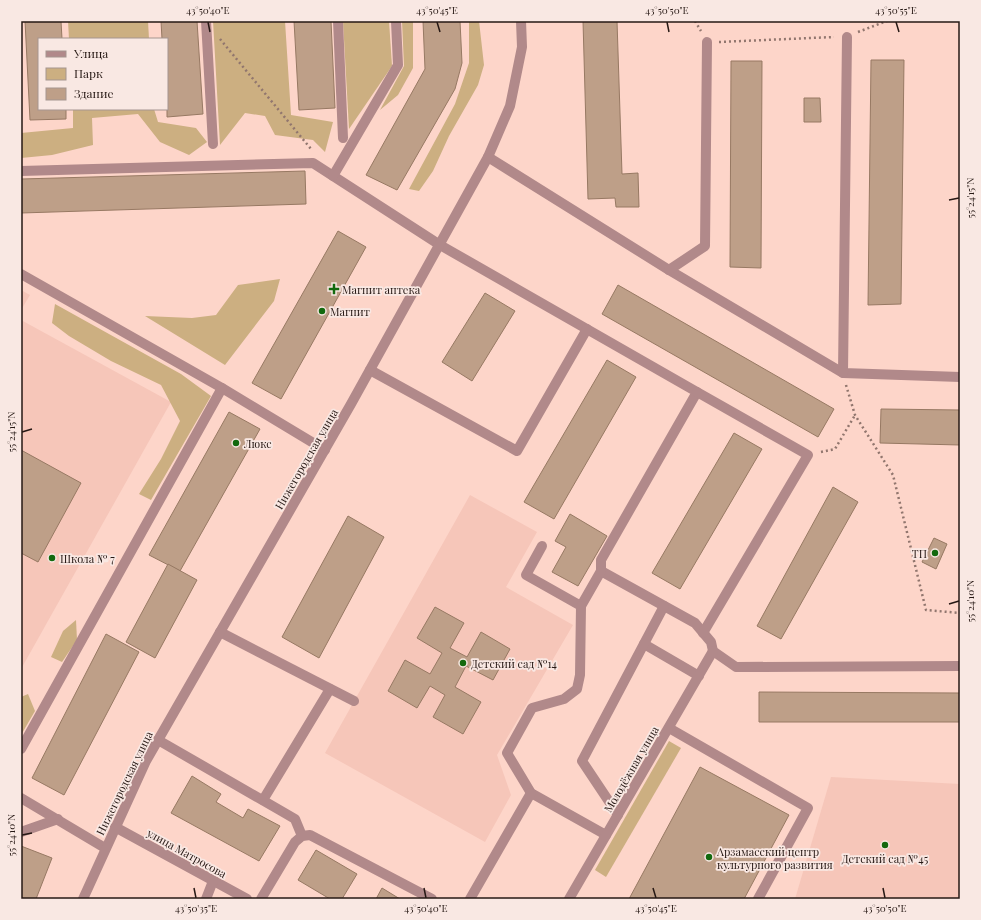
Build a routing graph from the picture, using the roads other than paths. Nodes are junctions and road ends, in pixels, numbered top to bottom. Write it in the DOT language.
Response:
graph roads {
  1 [pos="206,21"];
  2 [pos="338,21"];
  3 [pos="396,21"];
  4 [pos="521,21"];
  5 [pos="847,37"];
  6 [pos="707,42"];
  7 [pos="343,138"];
  8 [pos="212,144"];
  9 [pos="488,157"];
  10 [pos="21,171"];
  11 [pos="333,176"];
  12 [pos="440,245"];
  13 [pos="669,270"];
  14 [pos="21,274"];
  15 [pos="586,329"];
  16 [pos="370,370"];
  17 [pos="843,373"];
  18 [pos="960,377"];
  19 [pos="222,388"];
  20 [pos="697,392"];
  21 [pos="325,450"];
  22 [pos="542,546"];
  23 [pos="601,571"];
  24 [pos="581,606"];
  25 [pos="664,606"];
  26 [pos="220,632"];
  27 [pos="703,633"];
  28 [pos="644,644"];
  29 [pos="713,650"];
  30 [pos="960,666"];
  31 [pos="699,676"];
  32 [pos="330,689"];
  33 [pos="354,701"];
  34 [pos="669,728"];
  35 [pos="158,740"];
  36 [pos="21,750"];
  37 [pos="531,793"];
  38 [pos="21,798"];
  39 [pos="263,800"];
  40 [pos="618,815"];
  41 [pos="58,820"];
  42 [pos="115,827"];
  43 [pos="21,832"];
  44 [pos="606,834"];
  45 [pos="302,836"];
  46 [pos="105,848"];
  47 [pos="213,881"];
  48 [pos="83,899"];
  49 [pos="206,899"];
  50 [pos="247,899"];
  51 [pos="262,899"];
  52 [pos="432,899"];
  53 [pos="470,899"];
  54 [pos="569,899"];
  55 [pos="758,899"];
  1 -- 8 [label="street"];
  2 -- 7 [label="street"];
  3 -- 11 [label="street"];
  4 -- 9 [label="street, Нижегородская улица"];
  5 -- 17 [label="street"];
  6 -- 13 [label="street"];
  9 -- 12 [label="street, Нижегородская улица"];
  9 -- 13 [label="street"];
  10 -- 11 [label="street"];
  11 -- 12 [label="street"];
  12 -- 15 [label="street"];
  12 -- 16 [label="street, Нижегородская улица"];
  13 -- 17 [label="street"];
  14 -- 19 [label="street"];
  15 -- 16 [label="street"];
  15 -- 20 [label="street"];
  16 -- 21 [label="street, Нижегородская улица"];
  17 -- 18 [label="street"];
  19 -- 21 [label="street"];
  19 -- 36 [label="street"];
  20 -- 23 [label="street"];
  20 -- 27 [label="street"];
  21 -- 26 [label="street, Нижегородская улица"];
  22 -- 24 [label="street"];
  23 -- 24 [label="street"];
  23 -- 25 [label="street"];
  24 -- 37 [label="street"];
  25 -- 27 [label="street"];
  25 -- 28 [label="street"];
  26 -- 32 [label="street"];
  26 -- 35 [label="street, Нижегородская улица"];
  27 -- 29 [label="street"];
  28 -- 31 [label="street"];
  28 -- 40 [label="street"];
  29 -- 30 [label="street"];
  29 -- 31 [label="street, Молодёжная улица"];
  31 -- 34 [label="street, Молодёжная улица"];
  32 -- 33 [label="street"];
  32 -- 39 [label="street"];
  34 -- 40 [label="street, Молодёжная улица"];
  34 -- 55 [label="street"];
  35 -- 39 [label="street"];
  35 -- 42 [label="street, Нижегородская улица"];
  37 -- 44 [label="street"];
  37 -- 53 [label="street"];
  38 -- 41 [label="street"];
  39 -- 45 [label="street"];
  40 -- 44 [label="street, Молодёжная улица"];
  41 -- 43 [label="street"];
  41 -- 46 [label="street"];
  42 -- 46 [label="street, Нижегородская улица"];
  42 -- 47 [label="street, улица Матросова"];
  44 -- 54 [label="street, Молодёжная улица"];
  45 -- 51 [label="street"];
  45 -- 52 [label="street"];
  46 -- 48 [label="street, Нижегородская улица"];
  47 -- 49 [label="street"];
  47 -- 50 [label="street, улица Матросова"];
}
